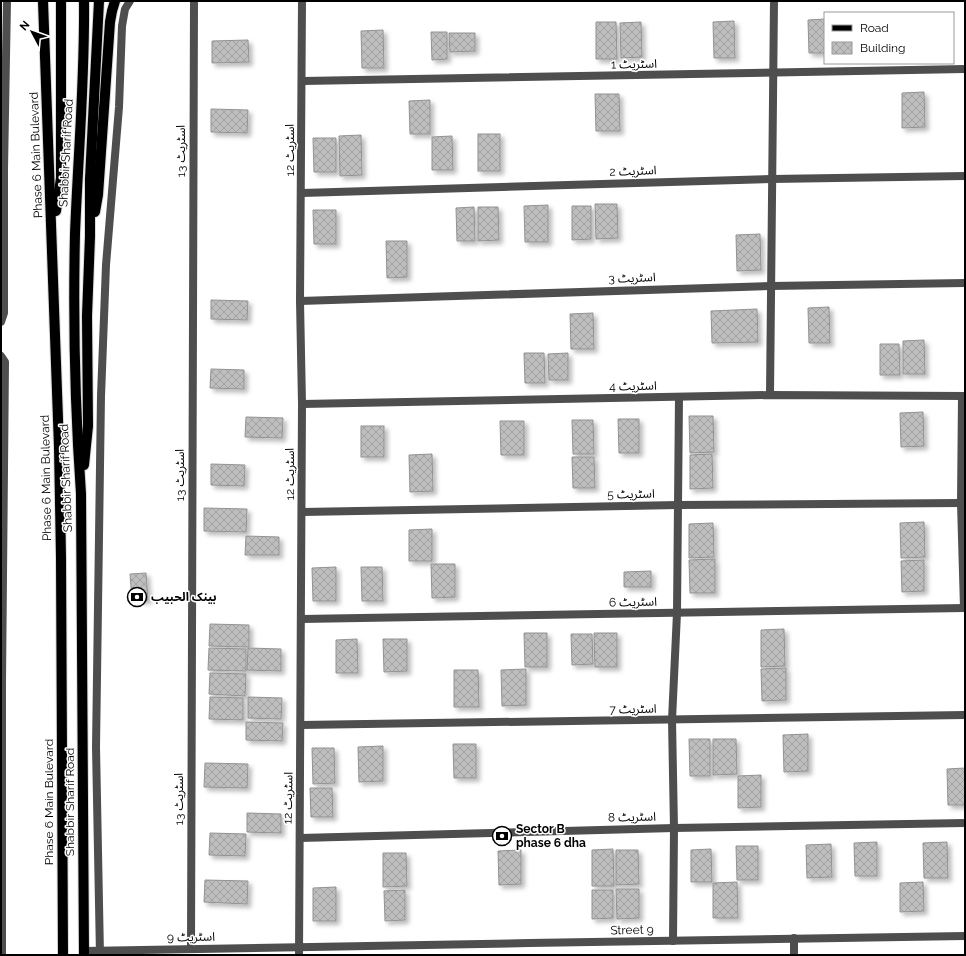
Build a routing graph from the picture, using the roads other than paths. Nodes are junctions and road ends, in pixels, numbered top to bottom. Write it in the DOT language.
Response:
graph roads {
  1 [pos="7,1"];
  2 [pos="43,1"];
  3 [pos="61,1"];
  4 [pos="84,1"];
  5 [pos="99,1"];
  6 [pos="115,1"];
  7 [pos="130,1"];
  8 [pos="194,1"];
  9 [pos="302,1"];
  10 [pos="774,1"];
  11 [pos="965,69"];
  12 [pos="772,73"];
  13 [pos="303,81"];
  14 [pos="965,176"];
  15 [pos="772,179"];
  16 [pos="302,193"];
  17 [pos="52,233"];
  18 [pos="90,236"];
  19 [pos="965,284"];
  20 [pos="771,286"];
  21 [pos="300,301"];
  22 [pos="1,322"];
  23 [pos="1,356"];
  24 [pos="770,395"];
  25 [pos="964,396"];
  26 [pos="679,397"];
  27 [pos="302,404"];
  28 [pos="81,494"];
  29 [pos="961,503"];
  30 [pos="678,505"];
  31 [pos="302,512"];
  32 [pos="964,608"];
  33 [pos="676,613"];
  34 [pos="301,619"];
  35 [pos="965,716"];
  36 [pos="672,720"];
  37 [pos="301,725"];
  38 [pos="965,823"];
  39 [pos="674,828"];
  40 [pos="300,838"];
  41 [pos="965,936"];
  42 [pos="794,938"];
  43 [pos="673,941"];
  44 [pos="191,948"];
  45 [pos="285,951"];
  46 [pos="299,952"];
  47 [pos="84,953"];
  48 [pos="100,953"];
  49 [pos="2,955"];
  50 [pos="63,955"];
  51 [pos="794,955"];
  1 -- 22 [label="street"];
  2 -- 17 [label="main road, Phase 6 Main Bulevard"];
  3 -- 17 [label="main road"];
  4 -- 28 [label="main road, Shabbir Sharif Road"];
  5 -- 18 [label="main road"];
  6 -- 18 [label="main road"];
  7 -- 48 [label="street"];
  8 -- 44 [label="street, اسٹریٹ 13"];
  9 -- 13 [label="street, اسٹریٹ 12"];
  10 -- 12 [label="street"];
  11 -- 12 [label="street, اسٹریٹ 1"];
  12 -- 13 [label="street, اسٹریٹ 1"];
  12 -- 15 [label="street"];
  13 -- 16 [label="street, اسٹریٹ 12"];
  14 -- 15 [label="street, اسٹریٹ 2"];
  15 -- 16 [label="street, اسٹریٹ 2"];
  15 -- 20 [label="street"];
  16 -- 21 [label="street, اسٹریٹ 12"];
  17 -- 50 [label="main road, Phase 6 Main Bulevard"];
  18 -- 28 [label="main road"];
  19 -- 20 [label="street, اسٹریٹ 3"];
  20 -- 21 [label="street, اسٹریٹ 3"];
  20 -- 24 [label="street"];
  21 -- 27 [label="street, اسٹریٹ 12"];
  23 -- 49 [label="street"];
  24 -- 25 [label="street, اسٹریٹ 4"];
  24 -- 26 [label="street, اسٹریٹ 4"];
  25 -- 29 [label="street"];
  26 -- 27 [label="street, اسٹریٹ 4"];
  26 -- 30 [label="street"];
  27 -- 31 [label="street, اسٹریٹ 12"];
  28 -- 47 [label="main road, Shabbir Sharif Road"];
  29 -- 30 [label="street, اسٹریٹ 5"];
  29 -- 32 [label="street"];
  30 -- 31 [label="street, اسٹریٹ 5"];
  30 -- 33 [label="street"];
  31 -- 34 [label="street, اسٹریٹ 12"];
  32 -- 33 [label="street, اسٹریٹ 6"];
  33 -- 34 [label="street, اسٹریٹ 6"];
  33 -- 36 [label="street"];
  34 -- 37 [label="street, اسٹریٹ 12"];
  35 -- 36 [label="street, اسٹریٹ 7"];
  36 -- 37 [label="street, اسٹریٹ 7"];
  36 -- 39 [label="street"];
  37 -- 40 [label="street, اسٹریٹ 12"];
  38 -- 39 [label="street, اسٹریٹ 8"];
  39 -- 40 [label="street, اسٹریٹ 8"];
  39 -- 43 [label="street"];
  40 -- 46 [label="street, اسٹریٹ 12"];
  41 -- 42 [label="street, Street 9"];
  42 -- 43 [label="street, Street 9"];
  42 -- 51 [label="street"];
  43 -- 46 [label="street, Street 9"];
  44 -- 45 [label="street, اسٹریٹ 9"];
  44 -- 48 [label="street, اسٹریٹ 9"];
  45 -- 46 [label="street, اسٹریٹ 9"];
  47 -- 48 [label="street, اسٹریٹ 9"];
}
